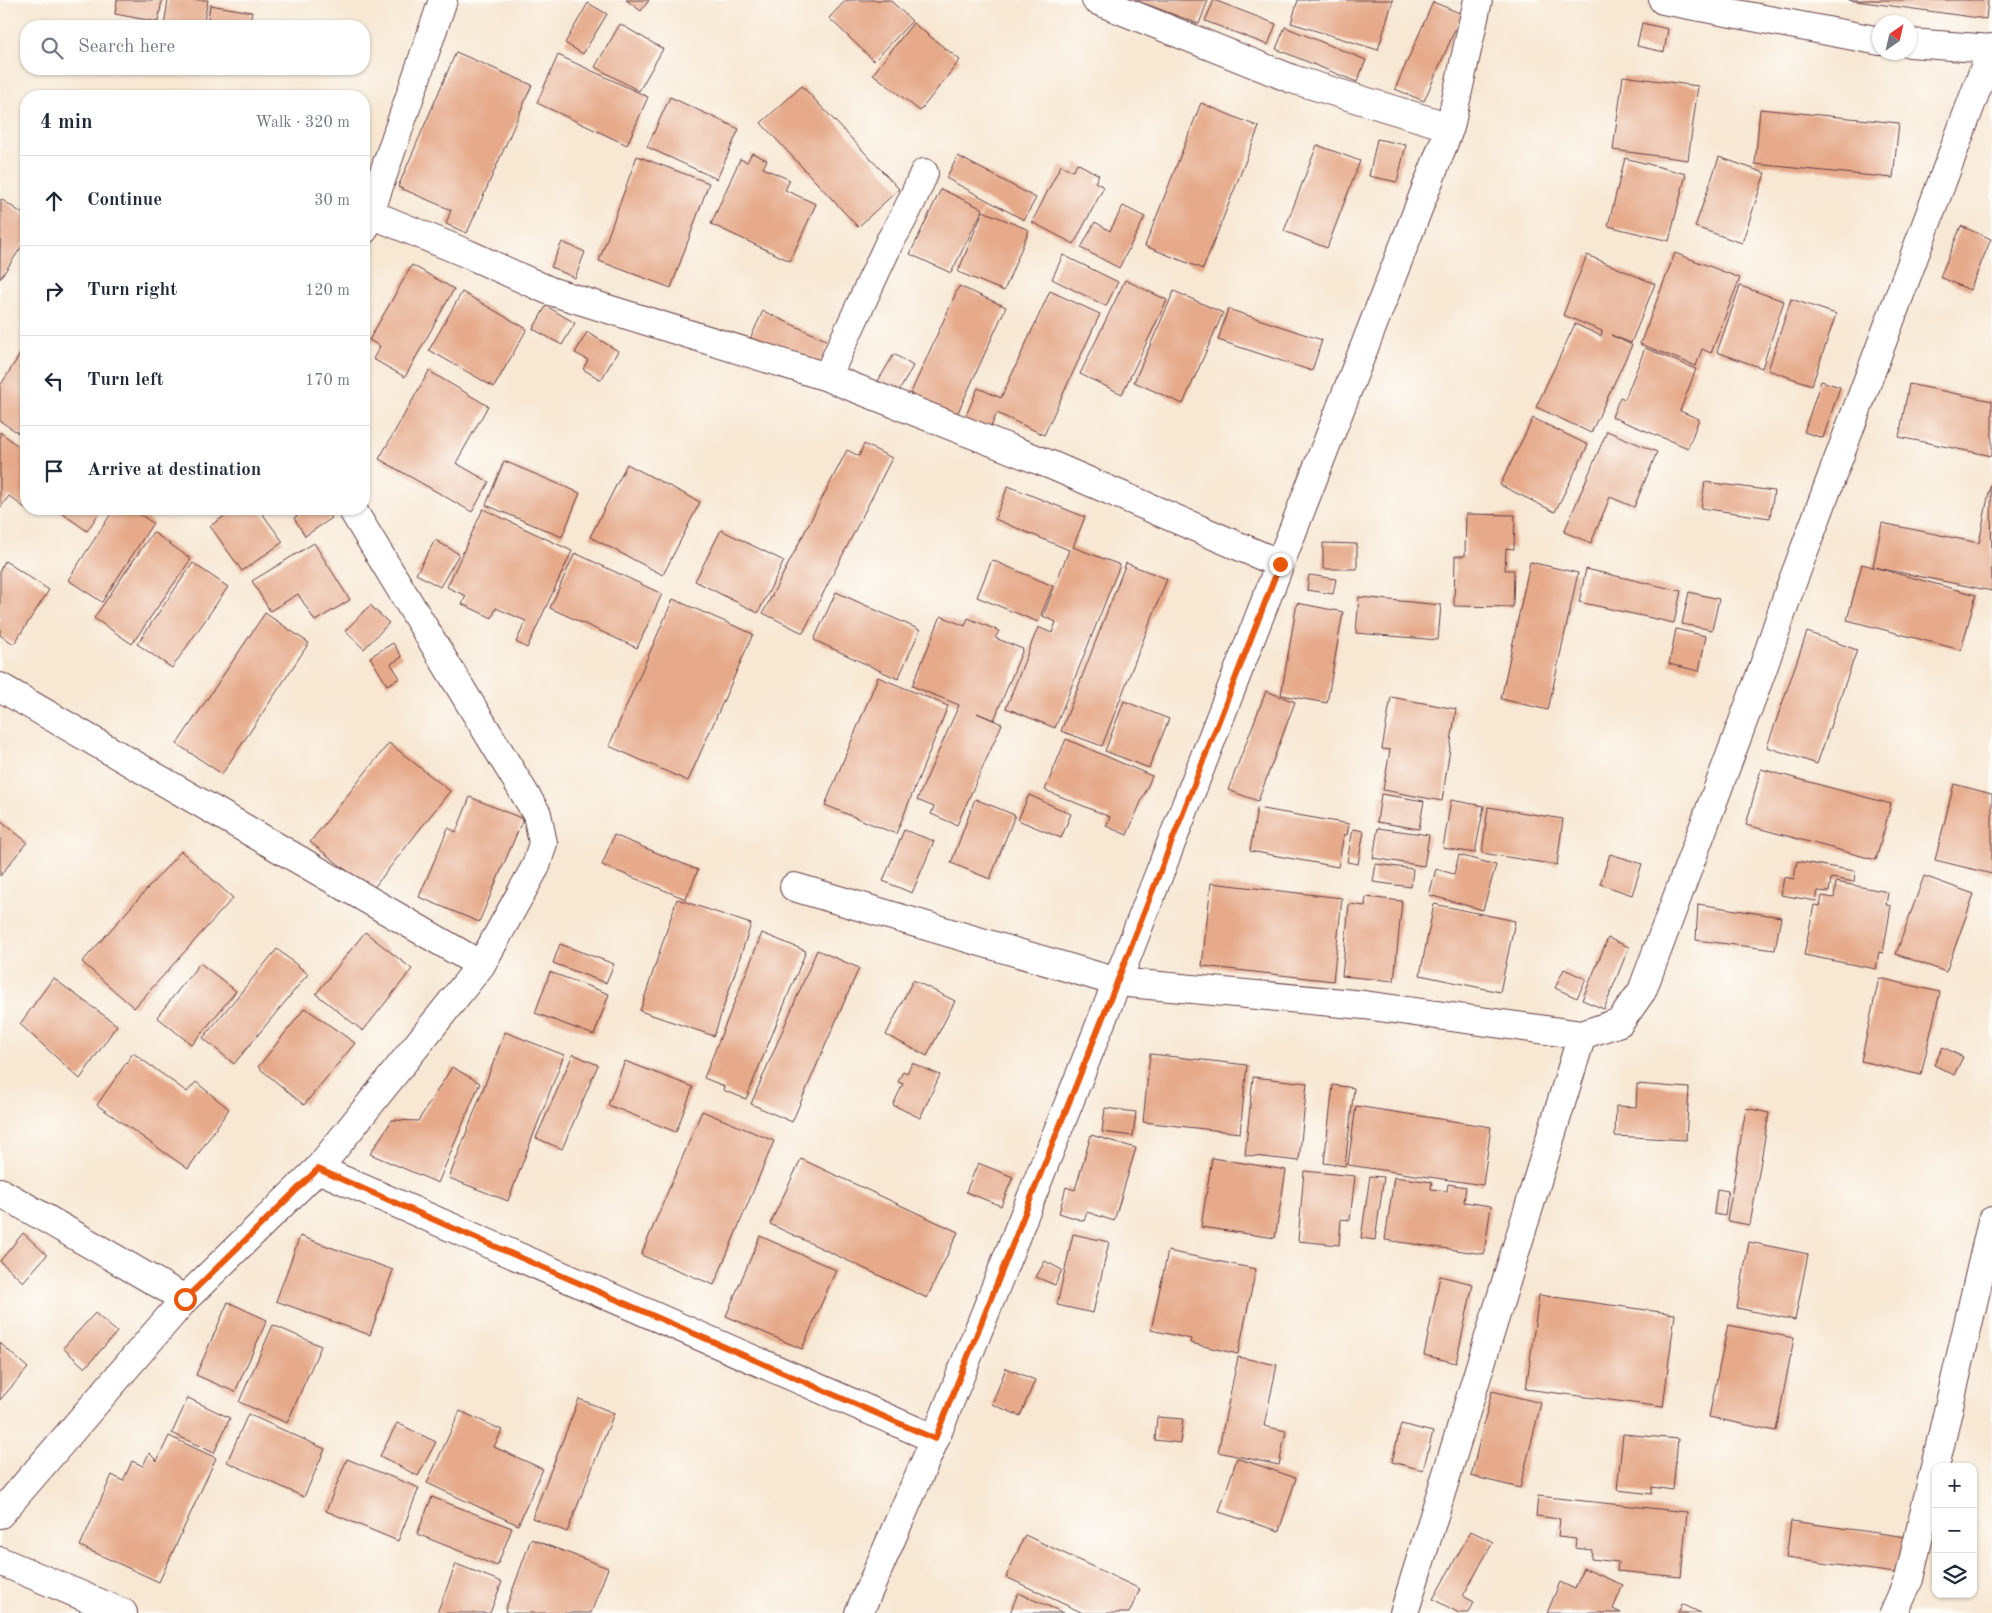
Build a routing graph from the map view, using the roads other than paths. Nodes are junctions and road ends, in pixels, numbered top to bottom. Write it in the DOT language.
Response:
graph roads {
  1 [pos="443,0"];
  2 [pos="1096,0"];
  3 [pos="1478,0"];
  4 [pos="1663,0"];
  5 [pos="1872,39"];
  6 [pos="1917,44"];
  7 [pos="1992,49"];
  8 [pos="1450,127"];
  9 [pos="924,173"];
  10 [pos="370,217"];
  11 [pos="370,224"];
  12 [pos="826,377"];
  13 [pos="356,515"];
  14 [pos="1280,564"];
  15 [pos="0,687"];
  16 [pos="794,888"];
  17 [pos="481,964"];
  18 [pos="1117,982"];
  19 [pos="1582,1035"];
  20 [pos="318,1169"];
  21 [pos="0,1192"];
  22 [pos="1992,1221"];
  23 [pos="185,1299"];
  24 [pos="935,1439"];
  25 [pos="0,1514"];
  26 [pos="0,1561"];
  27 [pos="123,1613"];
  28 [pos="859,1613"];
  29 [pos="1404,1613"];
  30 [pos="1894,1613"];
  1 -- 10 [label="street"];
  2 -- 8 [label="street"];
  3 -- 8 [label="street"];
  4 -- 5 [label="street"];
  6 -- 7 [label="street"];
  7 -- 19 [label="street"];
  8 -- 14 [label="street"];
  9 -- 12 [label="street"];
  11 -- 12 [label="street"];
  12 -- 14 [label="street"];
  13 -- 17 [label="street"];
  14 -- 18 [label="street"];
  15 -- 17 [label="street"];
  16 -- 18 [label="street"];
  17 -- 20 [label="street"];
  18 -- 19 [label="street"];
  18 -- 24 [label="street"];
  19 -- 29 [label="street"];
  20 -- 23 [label="street"];
  20 -- 24 [label="street"];
  21 -- 23 [label="street"];
  22 -- 30 [label="street"];
  23 -- 25 [label="street"];
  24 -- 28 [label="street"];
  26 -- 27 [label="street"];
}
